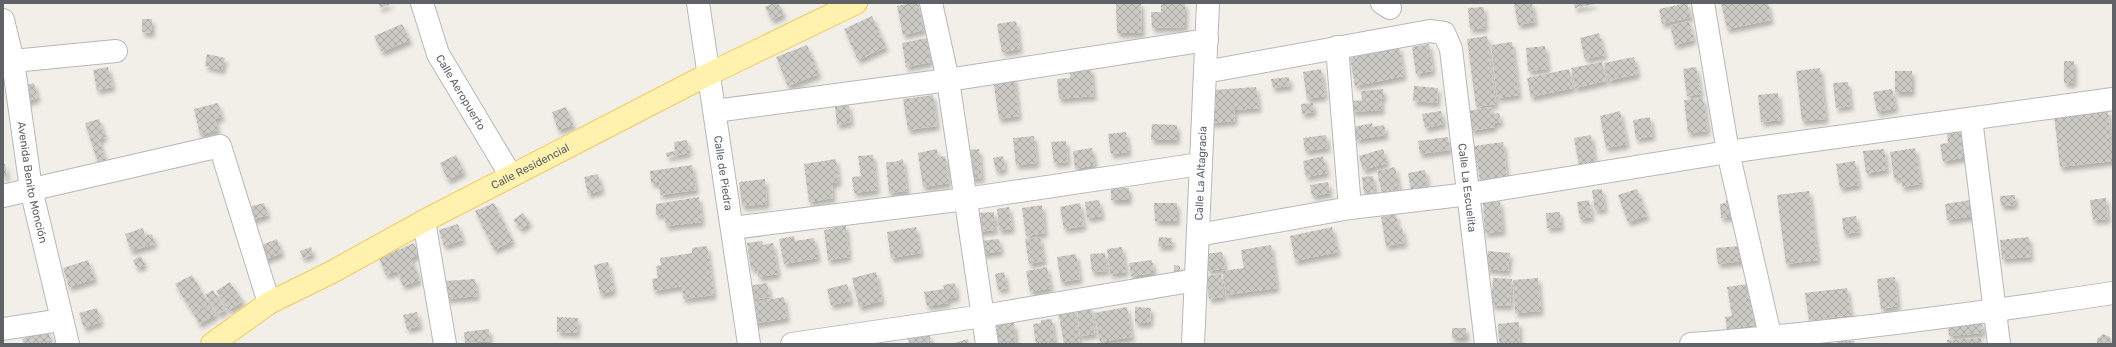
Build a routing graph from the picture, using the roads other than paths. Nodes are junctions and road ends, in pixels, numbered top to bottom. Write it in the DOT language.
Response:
graph roads {
  1 [pos="422,3"];
  2 [pos="698,3"];
  3 [pos="856,3"];
  4 [pos="931,3"];
  5 [pos="1208,3"];
  6 [pos="1703,3"];
  7 [pos="3,20"];
  8 [pos="1207,40"];
  9 [pos="1337,47"];
  10 [pos="116,51"];
  11 [pos="8,52"];
  12 [pos="1205,72"];
  13 [pos="707,75"];
  14 [pos="948,80"];
  15 [pos="2113,99"];
  16 [pos="715,111"];
  17 [pos="1971,119"];
  18 [pos="1728,152"];
  19 [pos="1200,164"];
  20 [pos="511,176"];
  21 [pos="31,189"];
  22 [pos="1469,194"];
  23 [pos="3,196"];
  24 [pos="966,199"];
  25 [pos="1350,208"];
  26 [pos="424,221"];
  27 [pos="732,228"];
  28 [pos="1198,235"];
  29 [pos="1196,280"];
  30 [pos="2113,293"];
  31 [pos="269,303"];
  32 [pos="1995,311"];
  33 [pos="983,316"];
  34 [pos="61,320"];
  35 [pos="3,329"];
  36 [pos="1772,341"];
  37 [pos="68,344"];
  38 [pos="212,344"];
  39 [pos="445,344"];
  40 [pos="748,344"];
  41 [pos="792,344"];
  42 [pos="987,344"];
  43 [pos="1193,344"];
  44 [pos="1486,344"];
  45 [pos="1691,344"];
  46 [pos="1999,344"];
  1 -- 20 [label="street, Calle Aeropuerto"];
  2 -- 13 [label="street, Calle de Piedra"];
  3 -- 13 [label="main road, Calle Residencial"];
  4 -- 14 [label="street"];
  5 -- 8 [label="street, Calle La Altagracia"];
  6 -- 18 [label="street"];
  7 -- 11 [label="street, Avenida Benito Monción"];
  8 -- 12 [label="street, Calle La Altagracia"];
  8 -- 14 [label="street"];
  9 -- 12 [label="street"];
  9 -- 22 [label="street, Calle La Escuelita"];
  9 -- 25 [label="street"];
  10 -- 11 [label="street"];
  11 -- 21 [label="street, Avenida Benito Monción"];
  12 -- 19 [label="street, Calle La Altagracia"];
  13 -- 16 [label="street, Calle de Piedra"];
  13 -- 20 [label="main road, Calle Residencial"];
  14 -- 16 [label="street"];
  14 -- 24 [label="street"];
  15 -- 17 [label="street"];
  16 -- 27 [label="street, Calle de Piedra"];
  17 -- 18 [label="street"];
  17 -- 32 [label="street"];
  18 -- 22 [label="street"];
  18 -- 36 [label="street"];
  19 -- 24 [label="street"];
  19 -- 28 [label="street, Calle La Altagracia"];
  20 -- 26 [label="main road, Calle Residencial"];
  21 -- 23 [label="street"];
  21 -- 31 [label="street"];
  21 -- 34 [label="street, Avenida Benito Monción"];
  22 -- 25 [label="street"];
  22 -- 44 [label="street, Calle La Escuelita"];
  24 -- 27 [label="street"];
  24 -- 33 [label="street"];
  25 -- 28 [label="street"];
  26 -- 31 [label="main road, Calle Residencial"];
  26 -- 39 [label="street"];
  27 -- 40 [label="street, Calle de Piedra"];
  28 -- 29 [label="street, Calle La Altagracia"];
  29 -- 33 [label="street"];
  29 -- 43 [label="street, Calle La Altagracia"];
  30 -- 32 [label="street"];
  31 -- 38 [label="main road, Calle Residencial"];
  32 -- 36 [label="street"];
  32 -- 46 [label="street"];
  33 -- 41 [label="street"];
  33 -- 42 [label="street"];
  34 -- 35 [label="street"];
  34 -- 37 [label="street, Avenida Benito Monción"];
  36 -- 45 [label="street"];
}
